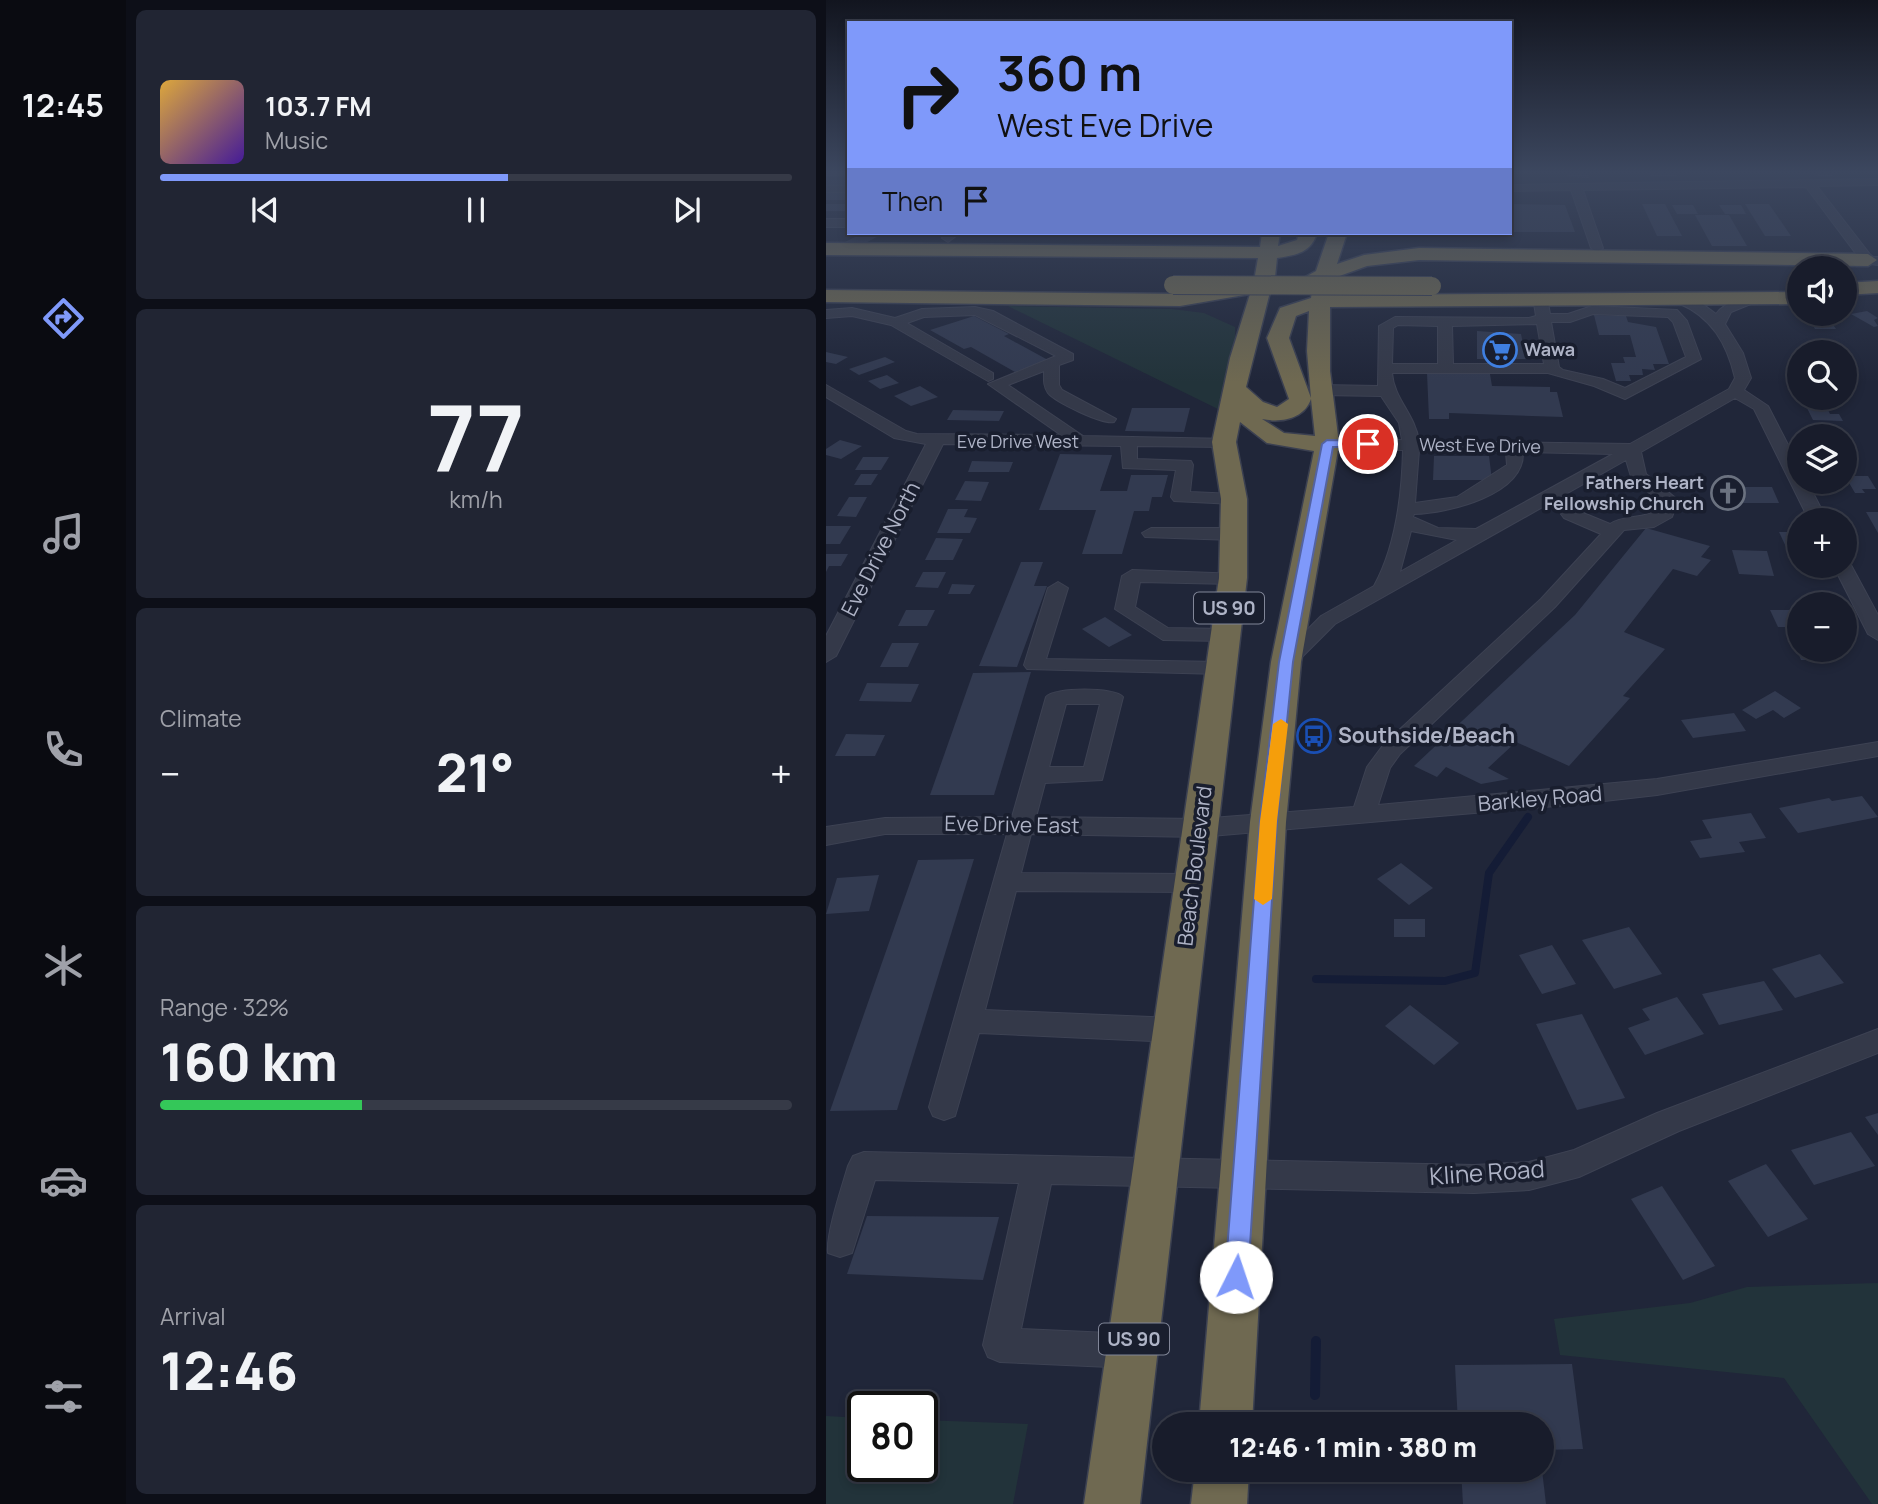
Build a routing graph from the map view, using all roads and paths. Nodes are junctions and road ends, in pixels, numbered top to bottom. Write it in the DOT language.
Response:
graph roads {
  1 [pos="1246,241"];
  2 [pos="1270,241"];
  3 [pos="1306,241"];
  4 [pos="1345,241"];
  5 [pos="1353,241"];
  6 [pos="1595,241"];
  7 [pos="1855,241"];
  8 [pos="1597,248"];
  9 [pos="826,249"];
  10 [pos="1268,253"];
  11 [pos="1078,254"];
  12 [pos="1193,254"];
  13 [pos="1556,255"];
  14 [pos="826,263"];
  15 [pos="1328,263"];
  16 [pos="1787,266"];
  17 [pos="1875,266"];
  18 [pos="1857,269"];
  19 [pos="1787,272"];
  20 [pos="1425,278"];
  21 [pos="826,281"];
  22 [pos="1177,285"];
  23 [pos="1263,286"];
  24 [pos="1878,287"];
  25 [pos="1857,288"];
  26 [pos="1787,289"];
  27 [pos="1787,290"];
  28 [pos="826,296"];
  29 [pos="1787,298"];
  30 [pos="1857,298"];
  31 [pos="1878,298"];
  32 [pos="1756,299"];
  33 [pos="1683,300"];
  34 [pos="1321,301"];
  35 [pos="1546,306"];
  36 [pos="826,314"];
  37 [pos="1445,321"];
  38 [pos="896,322"];
  39 [pos="1250,324"];
  40 [pos="1719,325"];
  41 [pos="1682,326"];
  42 [pos="1320,348"];
  43 [pos="1241,358"];
  44 [pos="1052,363"];
  45 [pos="1446,367"];
  46 [pos="1386,368"];
  47 [pos="1552,369"];
  48 [pos="988,376"];
  49 [pos="826,390"];
  50 [pos="1321,390"];
  51 [pos="1387,391"];
  52 [pos="1735,391"];
  53 [pos="1234,392"];
  54 [pos="1056,393"];
  55 [pos="1018,399"];
  56 [pos="1108,419"];
  57 [pos="936,441"];
  58 [pos="1081,442"];
  59 [pos="1129,442"];
  60 [pos="1224,442"];
  61 [pos="1327,444"];
  62 [pos="1410,444"];
  63 [pos="1514,447"];
  64 [pos="1632,449"];
  65 [pos="1234,499"];
  66 [pos="1812,508"];
  67 [pos="1405,513"];
  68 [pos="1570,514"];
  69 [pos="1613,532"];
  70 [pos="1151,533"];
  71 [pos="1234,534"];
  72 [pos="1481,535"];
  73 [pos="1233,578"];
  74 [pos="1849,578"];
  75 [pos="1058,588"];
  76 [pos="1382,590"];
  77 [pos="1878,634"];
  78 [pos="1226,635"];
  79 [pos="826,656"];
  80 [pos="1286,662"];
  81 [pos="1221,668"];
  82 [pos="1878,749"];
  83 [pos="1036,775"];
  84 [pos="1363,814"];
  85 [pos="1268,821"];
  86 [pos="1023,825"];
  87 [pos="1199,828"];
  88 [pos="826,836"];
  89 [pos="1007,881"];
  90 [pos="1192,883"];
  91 [pos="968,1021"];
  92 [pos="1174,1030"];
  93 [pos="1878,1041"];
  94 [pos="944,1107"];
  95 [pos="1038,1170"];
  96 [pos="1156,1173"];
  97 [pos="1244,1174"];
  98 [pos="840,1242"];
  99 [pos="1132,1351"];
  100 [pos="1226,1412"];
  101 [pos="1221,1482"];
  102 [pos="1112,1504"];
  103 [pos="1219,1504"];
  1 -- 12 [label="highway"];
  2 -- 10 [label="highway, Beach Boulevard / US 90"];
  3 -- 10 [label="highway"];
  4 -- 15 [label="highway, US 90"];
  5 -- 20 [label="highway"];
  6 -- 8 [label="street"];
  7 -- 17 [label="street"];
  9 -- 11 [label="highway"];
  10 -- 12 [label="highway"];
  10 -- 23 [label="highway, Beach Boulevard / US 90"];
  11 -- 12 [label="highway"];
  11 -- 14 [label="highway"];
  12 -- 22 [label="highway"];
  13 -- 16 [label="highway"];
  13 -- 17 [label="highway"];
  13 -- 20 [label="highway"];
  14 -- 22 [label="highway"];
  15 -- 20 [label="highway"];
  15 -- 23 [label="highway"];
  15 -- 34 [label="highway, US 90"];
  15 -- 39 [label="highway"];
  17 -- 18 [label="highway"];
  19 -- 20 [label="highway"];
  20 -- 22 [label="highway, bridge"];
  20 -- 26 [label="highway"];
  20 -- 34 [label="highway"];
  20 -- 35 [label="highway"];
  20 -- 42 [label="highway"];
  21 -- 22 [label="highway"];
  22 -- 23 [label="highway"];
  22 -- 28 [label="highway"];
  22 -- 43 [label="highway"];
  23 -- 39 [label="highway, Beach Boulevard / US 90"];
  24 -- 25 [label="highway"];
  27 -- 35 [label="highway"];
  29 -- 32 [label="highway"];
  30 -- 31 [label="highway"];
  32 -- 33 [label="highway"];
  32 -- 40 [label="street"];
  33 -- 35 [label="highway"];
  33 -- 40 [label="street"];
  34 -- 42 [label="highway, US 90"];
  34 -- 53 [label="highway"];
  35 -- 37 [label="street"];
  35 -- 41 [label="street"];
  35 -- 47 [label="street"];
  36 -- 38 [label="street"];
  37 -- 45 [label="street"];
  37 -- 46 [label="street"];
  38 -- 44 [label="street"];
  38 -- 48 [label="street"];
  39 -- 43 [label="highway, Beach Boulevard / US 90"];
  40 -- 41 [label="street"];
  40 -- 52 [label="street"];
  41 -- 47 [label="street"];
  42 -- 50 [label="highway, US 90"];
  43 -- 53 [label="highway, Beach Boulevard / US 90"];
  44 -- 54 [label="street"];
  44 -- 55 [label="street"];
  45 -- 46 [label="street"];
  45 -- 47 [label="street"];
  46 -- 51 [label="street"];
  49 -- 57 [label="street, Eve Drive West"];
  50 -- 51 [label="street"];
  50 -- 61 [label="highway, US 90"];
  51 -- 62 [label="street"];
  52 -- 64 [label="street"];
  52 -- 66 [label="street"];
  53 -- 60 [label="highway, Beach Boulevard / US 90"];
  53 -- 61 [label="highway"];
  54 -- 55 [label="street"];
  54 -- 56 [label="street"];
  55 -- 58 [label="street"];
  57 -- 58 [label="street, Eve Drive West"];
  57 -- 79 [label="street, Eve Drive North"];
  58 -- 59 [label="street, Eve Drive West"];
  59 -- 60 [label="street, Eve Drive West"];
  59 -- 65 [label="street"];
  60 -- 65 [label="highway, Beach Boulevard / US 90"];
  61 -- 62 [label="street, West Eve Drive"];
  61 -- 80 [label="highway, US 90"];
  62 -- 63 [label="street, West Eve Drive"];
  62 -- 67 [label="street"];
  63 -- 64 [label="street, West Eve Drive"];
  63 -- 67 [label="street"];
  64 -- 69 [label="street"];
  64 -- 72 [label="street"];
  65 -- 71 [label="highway, Beach Boulevard / US 90"];
  67 -- 72 [label="street"];
  67 -- 76 [label="street"];
  68 -- 69 [label="street"];
  69 -- 84 [label="street"];
  70 -- 71 [label="street"];
  71 -- 73 [label="highway, Beach Boulevard / US 90"];
  72 -- 76 [label="street"];
  73 -- 78 [label="highway, Beach Boulevard / US 90"];
  73 -- 78 [label="street"];
  74 -- 77 [label="street"];
  75 -- 81 [label="street"];
  76 -- 80 [label="street"];
  78 -- 81 [label="highway, Beach Boulevard / US 90"];
  80 -- 85 [label="highway, US 90"];
  81 -- 87 [label="highway, Beach Boulevard / US 90"];
  82 -- 84 [label="street, Barkley Road"];
  83 -- 86 [label="street"];
  84 -- 85 [label="street, Barkley Road"];
  85 -- 87 [label="street, Barkley Road"];
  85 -- 97 [label="highway, US 90"];
  86 -- 87 [label="street, Eve Drive East"];
  86 -- 88 [label="street, Eve Drive East"];
  86 -- 89 [label="street"];
  87 -- 90 [label="highway, Beach Boulevard / US 90"];
  89 -- 90 [label="street"];
  89 -- 91 [label="street"];
  90 -- 92 [label="highway, Beach Boulevard / US 90"];
  91 -- 92 [label="street"];
  91 -- 94 [label="street"];
  92 -- 96 [label="highway, Beach Boulevard / US 90"];
  93 -- 97 [label="street, Kline Road"];
  95 -- 96 [label="street"];
  95 -- 98 [label="street"];
  95 -- 99 [label="street"];
  96 -- 97 [label="street, Kline Road"];
  96 -- 99 [label="highway, Beach Boulevard / US 90"];
  97 -- 100 [label="highway, US 90"];
  99 -- 102 [label="highway, Beach Boulevard / US 90"];
  101 -- 103 [label="highway"];
}
